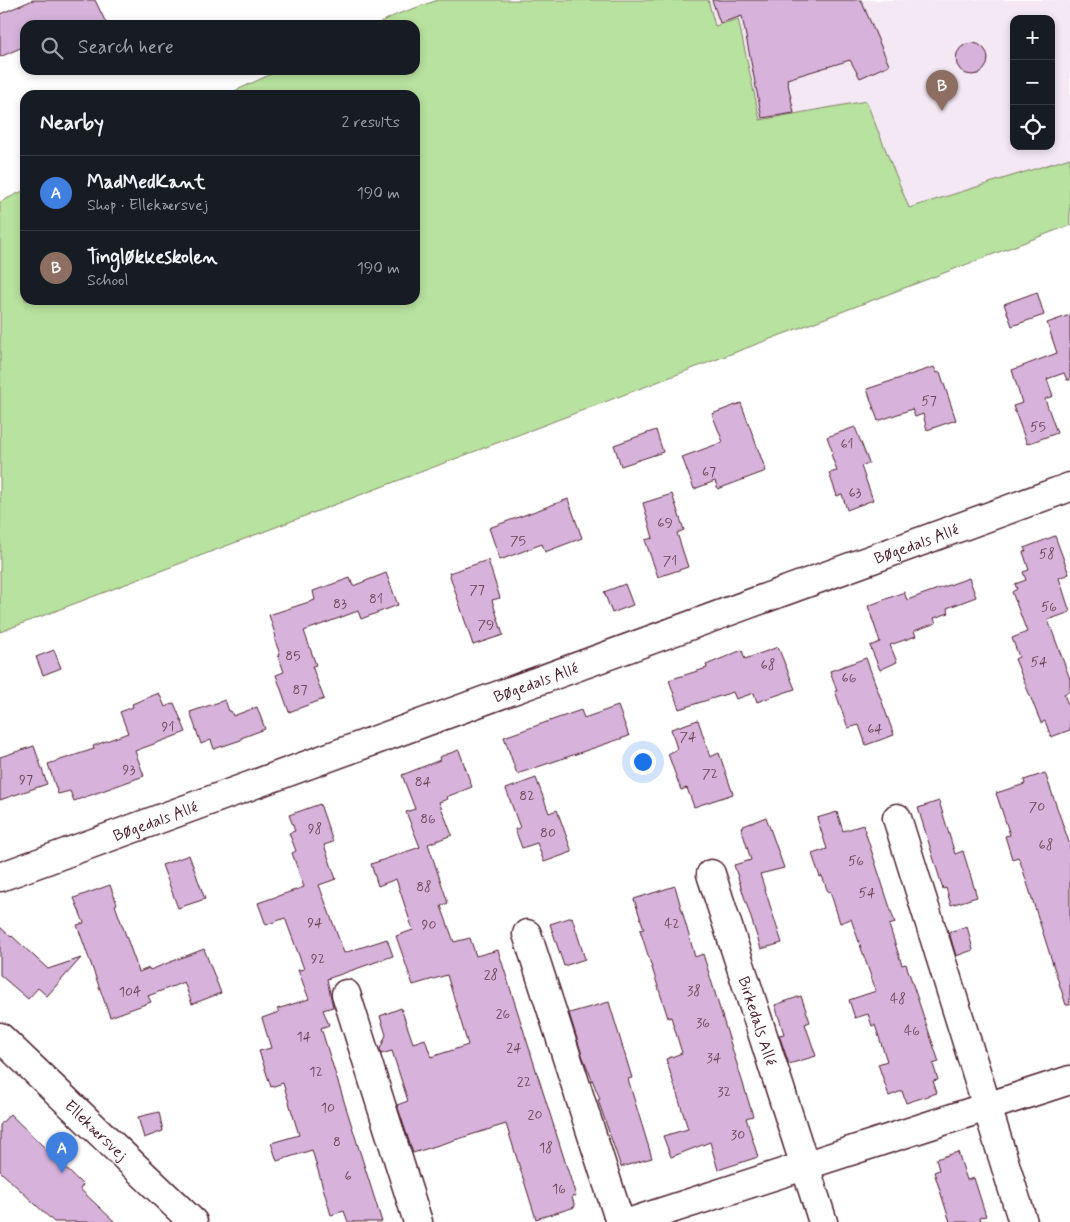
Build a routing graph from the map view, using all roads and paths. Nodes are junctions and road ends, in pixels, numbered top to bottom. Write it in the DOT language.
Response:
graph roads {
  1 [pos="1070,487"];
  2 [pos="897,818"];
  3 [pos="711,874"];
  4 [pos="0,877"];
  5 [pos="528,934"];
  6 [pos="346,994"];
  7 [pos="0,1036"];
  8 [pos="1070,1080"];
  9 [pos="986,1107"];
  10 [pos="805,1166"];
  11 [pos="193,1222"];
  12 [pos="418,1222"];
  13 [pos="620,1222"];
  14 [pos="631,1222"];
  15 [pos="823,1222"];
  16 [pos="1023,1222"];
  1 -- 4 [label="street, Bøgedals Allé"];
  2 -- 9 [label="street"];
  3 -- 10 [label="street, Birkedals Allé"];
  5 -- 13 [label="street"];
  6 -- 12 [label="street"];
  7 -- 11 [label="street, Ellekærsvej"];
  8 -- 9 [label="street"];
  9 -- 10 [label="street"];
  9 -- 16 [label="street"];
  10 -- 14 [label="street"];
  10 -- 15 [label="street, Birkedals Allé"];
}
